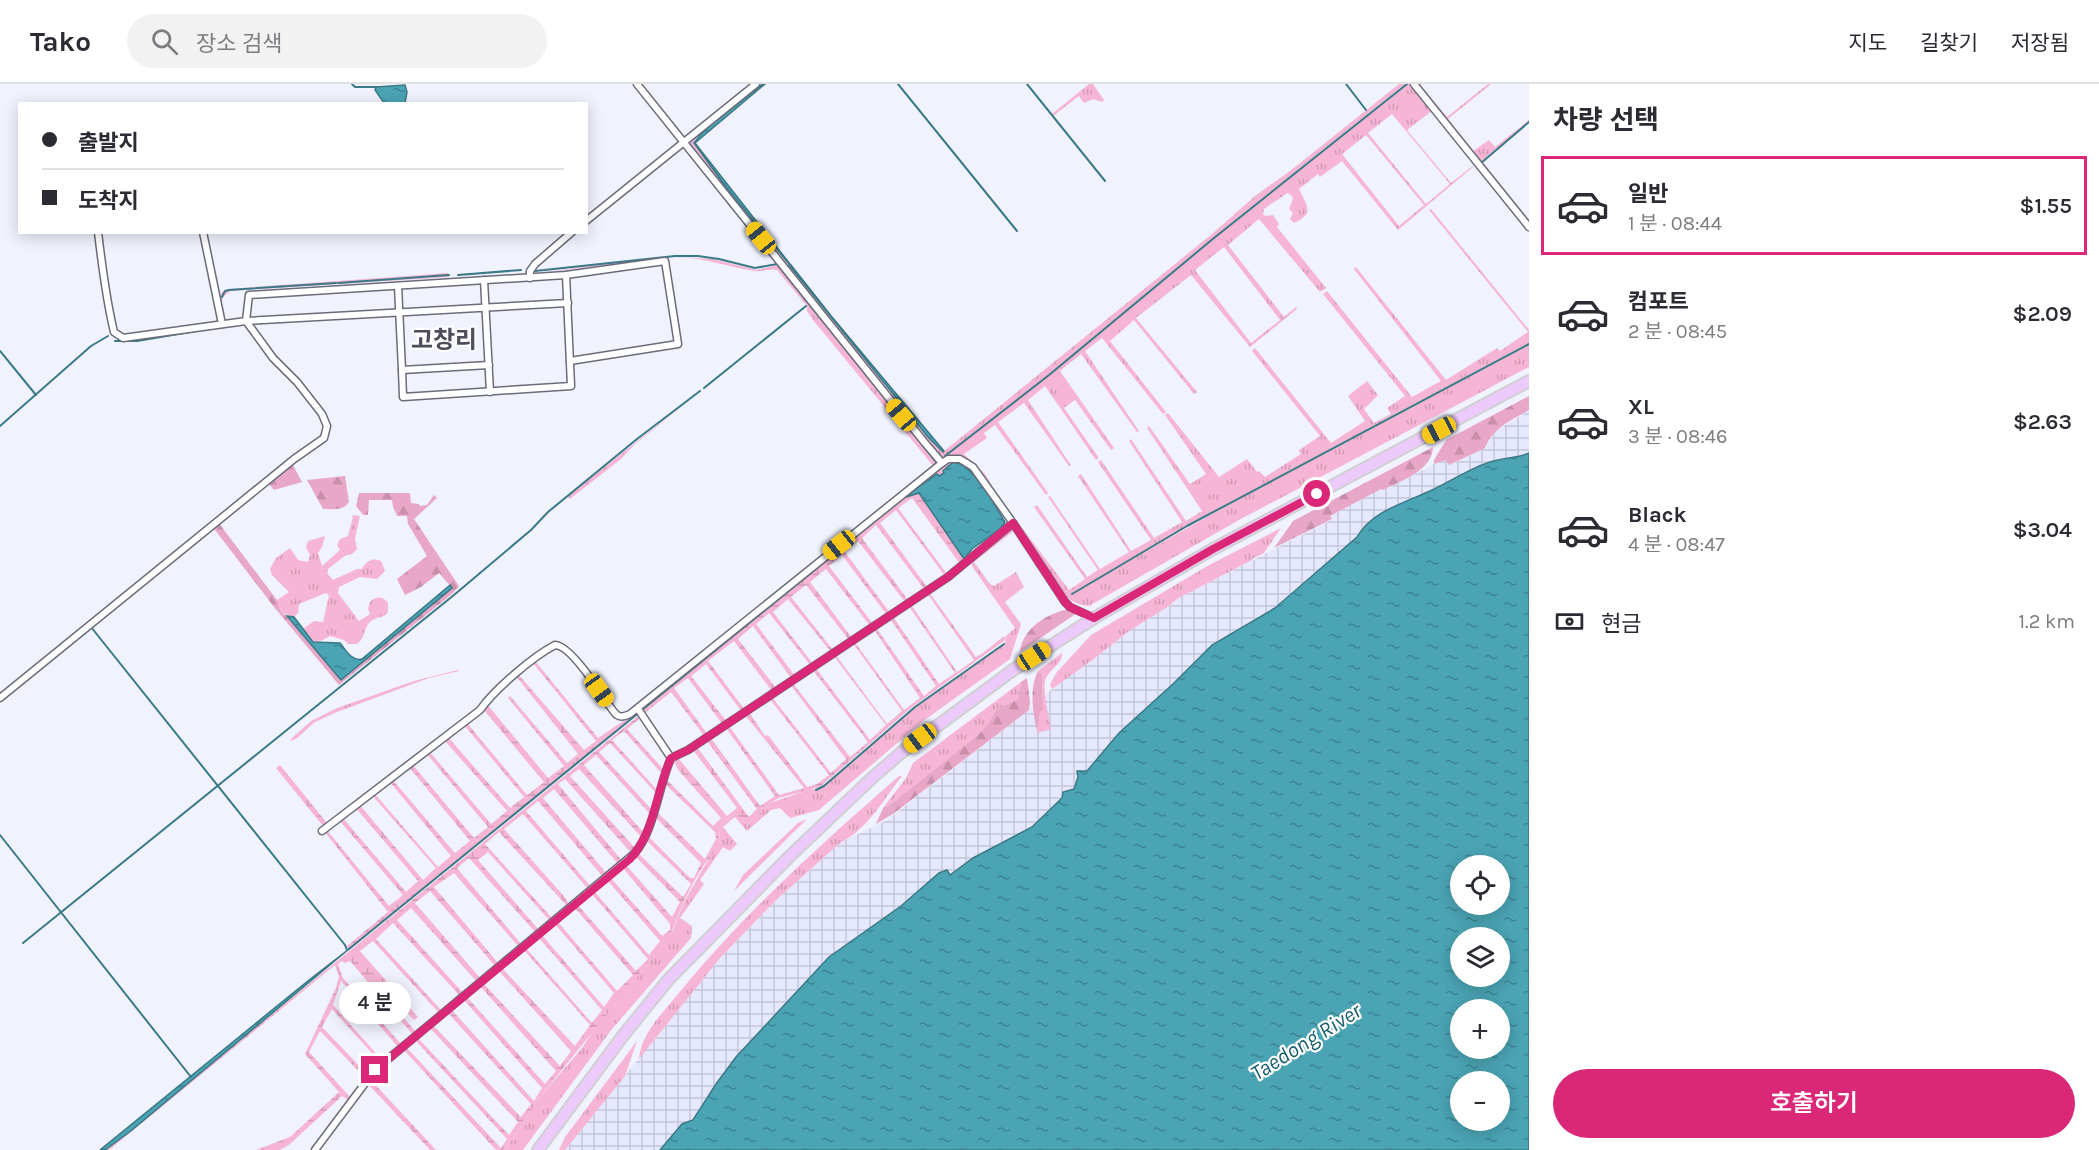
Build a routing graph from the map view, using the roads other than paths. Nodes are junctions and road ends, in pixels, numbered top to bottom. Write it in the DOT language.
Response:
graph roads {
  1 [pos="637,84"];
  2 [pos="756,84"];
  3 [pos="1415,85"];
  4 [pos="683,143"];
  5 [pos="588,219"];
  6 [pos="1529,227"];
  7 [pos="98,234"];
  8 [pos="203,234"];
  9 [pos="570,234"];
  10 [pos="566,275"];
  11 [pos="530,278"];
  12 [pos="484,280"];
  13 [pos="398,286"];
  14 [pos="568,303"];
  15 [pos="486,309"];
  16 [pos="399,313"];
  17 [pos="246,321"];
  18 [pos="222,324"];
  19 [pos="570,361"];
  20 [pos="489,365"];
  21 [pos="402,370"];
  22 [pos="1529,381"];
  23 [pos="490,392"];
  24 [pos="942,463"];
  25 [pos="1013,523"];
  26 [pos="1094,618"];
  27 [pos="0,698"];
  28 [pos="638,709"];
  29 [pos="671,758"];
  30 [pos="322,831"];
  31 [pos="315,1150"];
  32 [pos="538,1150"];
  1 -- 4 [label="street"];
  2 -- 4 [label="street"];
  3 -- 6 [label="street"];
  4 -- 5 [label="street"];
  4 -- 24 [label="street"];
  7 -- 18 [label="street"];
  8 -- 18 [label="street"];
  9 -- 11 [label="street"];
  10 -- 11 [label="street"];
  10 -- 14 [label="street"];
  10 -- 19 [label="street"];
  11 -- 12 [label="street"];
  12 -- 13 [label="street"];
  12 -- 15 [label="street"];
  13 -- 16 [label="street"];
  13 -- 17 [label="street"];
  14 -- 15 [label="street"];
  14 -- 19 [label="street"];
  15 -- 16 [label="street"];
  15 -- 20 [label="street"];
  16 -- 17 [label="street"];
  16 -- 21 [label="street"];
  17 -- 18 [label="street"];
  17 -- 27 [label="street"];
  19 -- 23 [label="street"];
  20 -- 21 [label="street"];
  20 -- 23 [label="street"];
  21 -- 23 [label="street"];
  22 -- 26 [label="highway"];
  24 -- 25 [label="street"];
  24 -- 28 [label="street"];
  25 -- 26 [label="street"];
  25 -- 29 [label="street"];
  26 -- 32 [label="highway"];
  28 -- 29 [label="street"];
  28 -- 30 [label="street"];
  29 -- 31 [label="street"];
}
